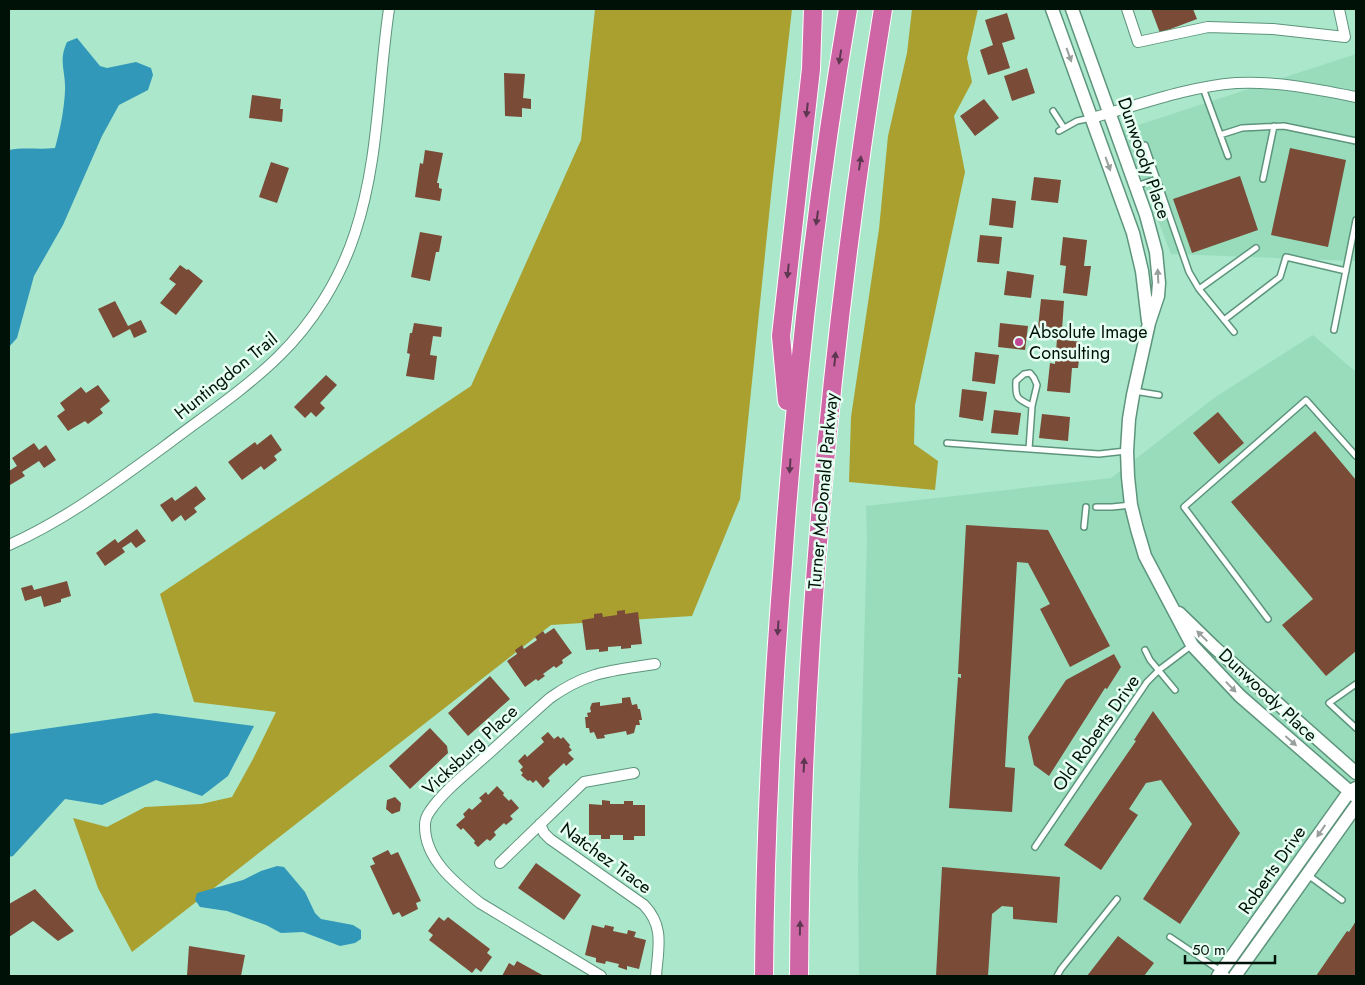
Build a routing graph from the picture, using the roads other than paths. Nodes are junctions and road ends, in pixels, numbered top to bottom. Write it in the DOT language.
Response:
graph roads {
  1 [pos="389,9"];
  2 [pos="813,9"];
  3 [pos="848,9"];
  4 [pos="883,9"];
  5 [pos="1052,9"];
  6 [pos="1072,9"];
  7 [pos="1126,9"];
  8 [pos="1339,9"];
  9 [pos="1203,88"];
  10 [pos="1356,97"];
  11 [pos="1053,111"];
  12 [pos="1110,113"];
  13 [pos="1092,118"];
  14 [pos="1274,126"];
  15 [pos="1220,135"];
  16 [pos="1356,141"];
  17 [pos="1145,145"];
  18 [pos="1228,156"];
  19 [pos="1157,179"];
  20 [pos="1263,179"];
  21 [pos="1136,186"];
  22 [pos="1356,220"];
  23 [pos="1256,248"];
  24 [pos="1346,271"];
  25 [pos="1199,289"];
  26 [pos="1224,320"];
  27 [pos="1149,323"];
  28 [pos="1334,330"];
  29 [pos="1234,332"];
  30 [pos="1134,391"];
  31 [pos="1158,395"];
  32 [pos="1032,406"];
  33 [pos="791,443"];
  34 [pos="947,443"];
  35 [pos="1029,449"];
  36 [pos="1127,451"];
  37 [pos="1356,456"];
  38 [pos="1132,505"];
  39 [pos="1086,507"];
  40 [pos="1096,507"];
  41 [pos="1084,528"];
  42 [pos="9,545"];
  43 [pos="1172,606"];
  44 [pos="1268,619"];
  45 [pos="1192,645"];
  46 [pos="1144,650"];
  47 [pos="655,664"];
  48 [pos="1159,670"];
  49 [pos="1356,684"];
  50 [pos="1175,690"];
  51 [pos="1356,728"];
  52 [pos="634,773"];
  53 [pos="1356,773"];
  54 [pos="1354,792"];
  55 [pos="1356,806"];
  56 [pos="540,824"];
  57 [pos="1035,847"];
  58 [pos="500,863"];
  59 [pos="1308,875"];
  60 [pos="1117,899"];
  61 [pos="1342,900"];
  62 [pos="1170,937"];
  63 [pos="1223,975"];
  64 [pos="600,976"];
  65 [pos="656,976"];
  66 [pos="764,976"];
  67 [pos="799,976"];
  68 [pos="1057,976"];
  69 [pos="1235,976"];
  1 -- 42 [label="street, Huntingdon Trail"];
  2 -- 33 [label="highway, one-way"];
  3 -- 33 [label="highway, Turner McDonald Parkway, one-way"];
  67 -- 4 [label="highway, Turner McDonald Parkway, one-way"];
  5 -- 13 [label="street, Dunwoody Place, one-way"];
  6 -- 12 [label="street, Dunwoody Place"];
  7 -- 8 [label="street"];
  9 -- 10 [label="street"];
  9 -- 12 [label="street"];
  9 -- 15 [label="lane"];
  11 -- 13 [label="lane"];
  12 -- 13 [label="street"];
  12 -- 21 [label="street, Dunwoody Place"];
  13 -- 27 [label="street, Dunwoody Place, one-way"];
  14 -- 15 [label="lane"];
  14 -- 16 [label="lane"];
  14 -- 20 [label="lane"];
  15 -- 18 [label="lane"];
  17 -- 19 [label="lane"];
  19 -- 21 [label="lane"];
  19 -- 25 [label="lane"];
  27 -- 21 [label="street, Dunwoody Place, one-way"];
  22 -- 24 [label="lane"];
  23 -- 25 [label="lane"];
  24 -- 26 [label="lane"];
  24 -- 28 [label="lane"];
  25 -- 26 [label="lane"];
  26 -- 29 [label="lane"];
  27 -- 30 [label="street, Dunwoody Place"];
  30 -- 31 [label="lane"];
  30 -- 36 [label="street, Dunwoody Place"];
  32 -- 32 [label="lane"];
  32 -- 35 [label="lane"];
  33 -- 66 [label="highway, Turner McDonald Parkway, one-way"];
  34 -- 35 [label="lane"];
  35 -- 36 [label="lane"];
  36 -- 38 [label="street, Dunwoody Place"];
  37 -- 44 [label="lane"];
  38 -- 40 [label="lane"];
  38 -- 43 [label="street, Dunwoody Place"];
  39 -- 41 [label="lane"];
  43 -- 45 [label="street, Dunwoody Place"];
  53 -- 43 [label="street, Dunwoody Place, one-way"];
  45 -- 48 [label="lane, Old Roberts Drive"];
  45 -- 54 [label="street, Dunwoody Place, one-way"];
  46 -- 48 [label="lane"];
  47 -- 64 [label="street, Vicksburg Place"];
  48 -- 50 [label="lane"];
  48 -- 57 [label="lane, Old Roberts Drive"];
  49 -- 51 [label="lane"];
  52 -- 56 [label="street, Natchez Trace"];
  54 -- 63 [label="street, Roberts Drive, one-way"];
  55 -- 59 [label="street, Roberts Drive"];
  56 -- 58 [label="street, Natchez Trace"];
  56 -- 65 [label="street, Natchez Trace"];
  59 -- 61 [label="lane"];
  59 -- 69 [label="street, Roberts Drive"];
  60 -- 68 [label="lane"];
  62 -- 63 [label="lane"];
}
